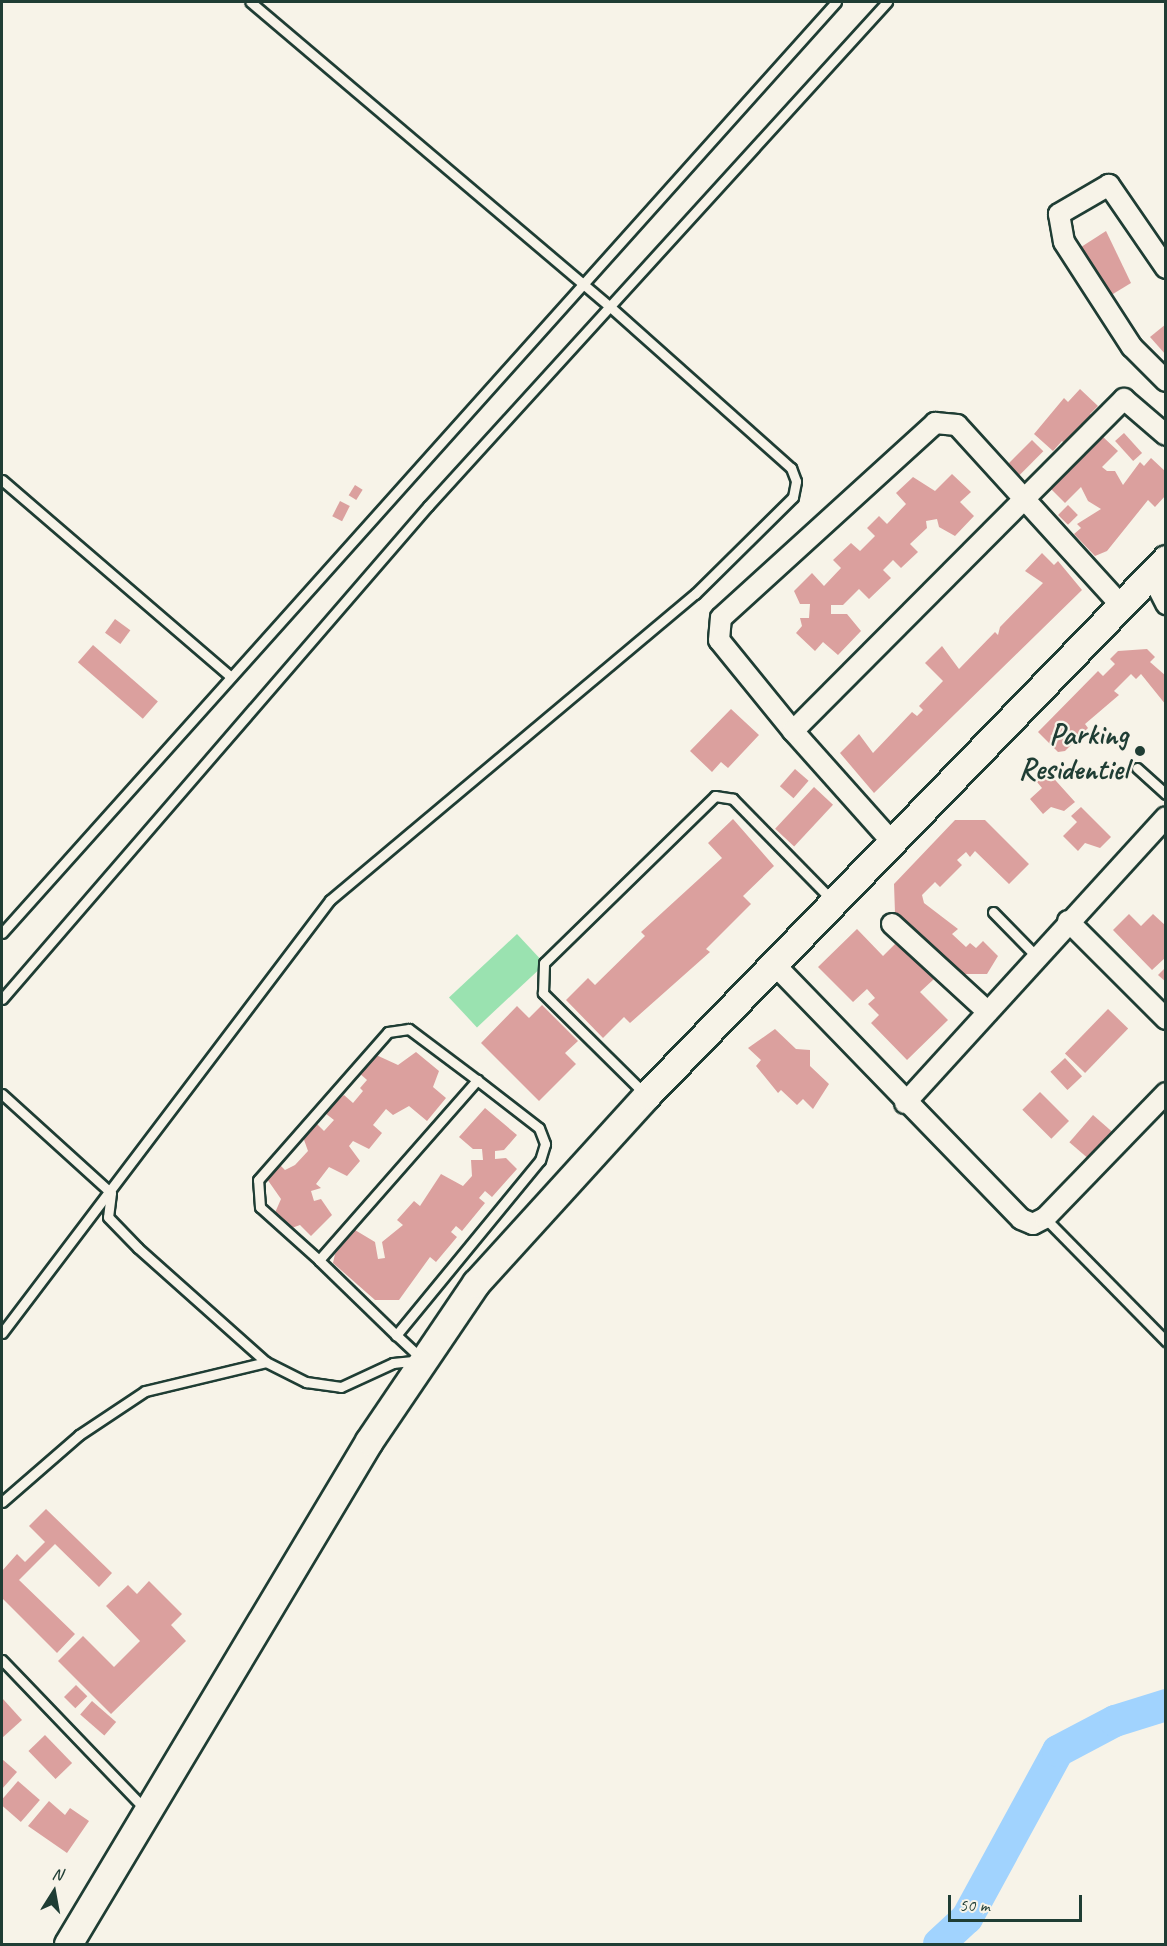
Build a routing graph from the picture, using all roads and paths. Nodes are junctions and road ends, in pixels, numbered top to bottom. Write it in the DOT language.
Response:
graph roads {
  1 [pos="251,2"];
  2 [pos="836,2"];
  3 [pos="886,2"];
  4 [pos="1166,268"];
  5 [pos="584,287"];
  6 [pos="609,306"];
  7 [pos="1166,381"];
  8 [pos="1166,435"];
  9 [pos="2,480"];
  10 [pos="1020,501"];
  11 [pos="1158,566"];
  12 [pos="1120,604"];
  13 [pos="1166,604"];
  14 [pos="231,677"];
  15 [pos="793,731"];
  16 [pos="1137,768"];
  17 [pos="1166,794"];
  18 [pos="1166,817"];
  19 [pos="892,842"];
  20 [pos="834,902"];
  21 [pos="993,912"];
  22 [pos="1068,921"];
  23 [pos="892,924"];
  24 [pos="2,933"];
  25 [pos="1037,957"];
  26 [pos="773,963"];
  27 [pos="2,999"];
  28 [pos="988,1012"];
  29 [pos="1166,1019"];
  30 [pos="477,1080"];
  31 [pos="2,1094"];
  32 [pos="646,1095"];
  33 [pos="1163,1101"];
  34 [pos="905,1102"];
  35 [pos="111,1193"];
  36 [pos="1046,1218"];
  37 [pos="319,1260"];
  38 [pos="2,1333"];
  39 [pos="396,1335"];
  40 [pos="1166,1341"];
  41 [pos="423,1360"];
  42 [pos="266,1362"];
  43 [pos="2,1502"];
  44 [pos="2,1660"];
  45 [pos="147,1811"];
  46 [pos="68,1944"];
  1 -- 5 [label="lane"];
  2 -- 5 [label="lane"];
  3 -- 6 [label="lane"];
  4 -- 7 [label="street"];
  5 -- 6 [label="lane"];
  5 -- 14 [label="lane"];
  6 -- 27 [label="lane"];
  6 -- 35 [label="lane"];
  8 -- 10 [label="street"];
  9 -- 14 [label="lane"];
  10 -- 12 [label="street"];
  10 -- 15 [label="street"];
  10 -- 15 [label="street"];
  11 -- 12 [label="main road"];
  11 -- 13 [label="street"];
  12 -- 19 [label="main road"];
  14 -- 24 [label="lane"];
  15 -- 19 [label="street"];
  16 -- 17 [label="lane"];
  18 -- 22 [label="street"];
  19 -- 20 [label="main road"];
  20 -- 26 [label="main road"];
  20 -- 32 [label="lane"];
  21 -- 25 [label="lane"];
  22 -- 25 [label="street"];
  22 -- 29 [label="street"];
  23 -- 28 [label="street"];
  25 -- 28 [label="street"];
  26 -- 32 [label="main road"];
  26 -- 34 [label="street"];
  28 -- 34 [label="street"];
  30 -- 37 [label="lane"];
  30 -- 37 [label="lane"];
  30 -- 39 [label="lane"];
  31 -- 35 [label="lane"];
  32 -- 41 [label="main road"];
  33 -- 36 [label="street"];
  34 -- 36 [label="street"];
  35 -- 38 [label="lane"];
  35 -- 42 [label="lane"];
  36 -- 40 [label="lane"];
  37 -- 39 [label="lane"];
  39 -- 41 [label="lane"];
  41 -- 42 [label="lane"];
  41 -- 45 [label="main road"];
  42 -- 43 [label="lane"];
  44 -- 45 [label="lane"];
  45 -- 46 [label="main road"];
}
